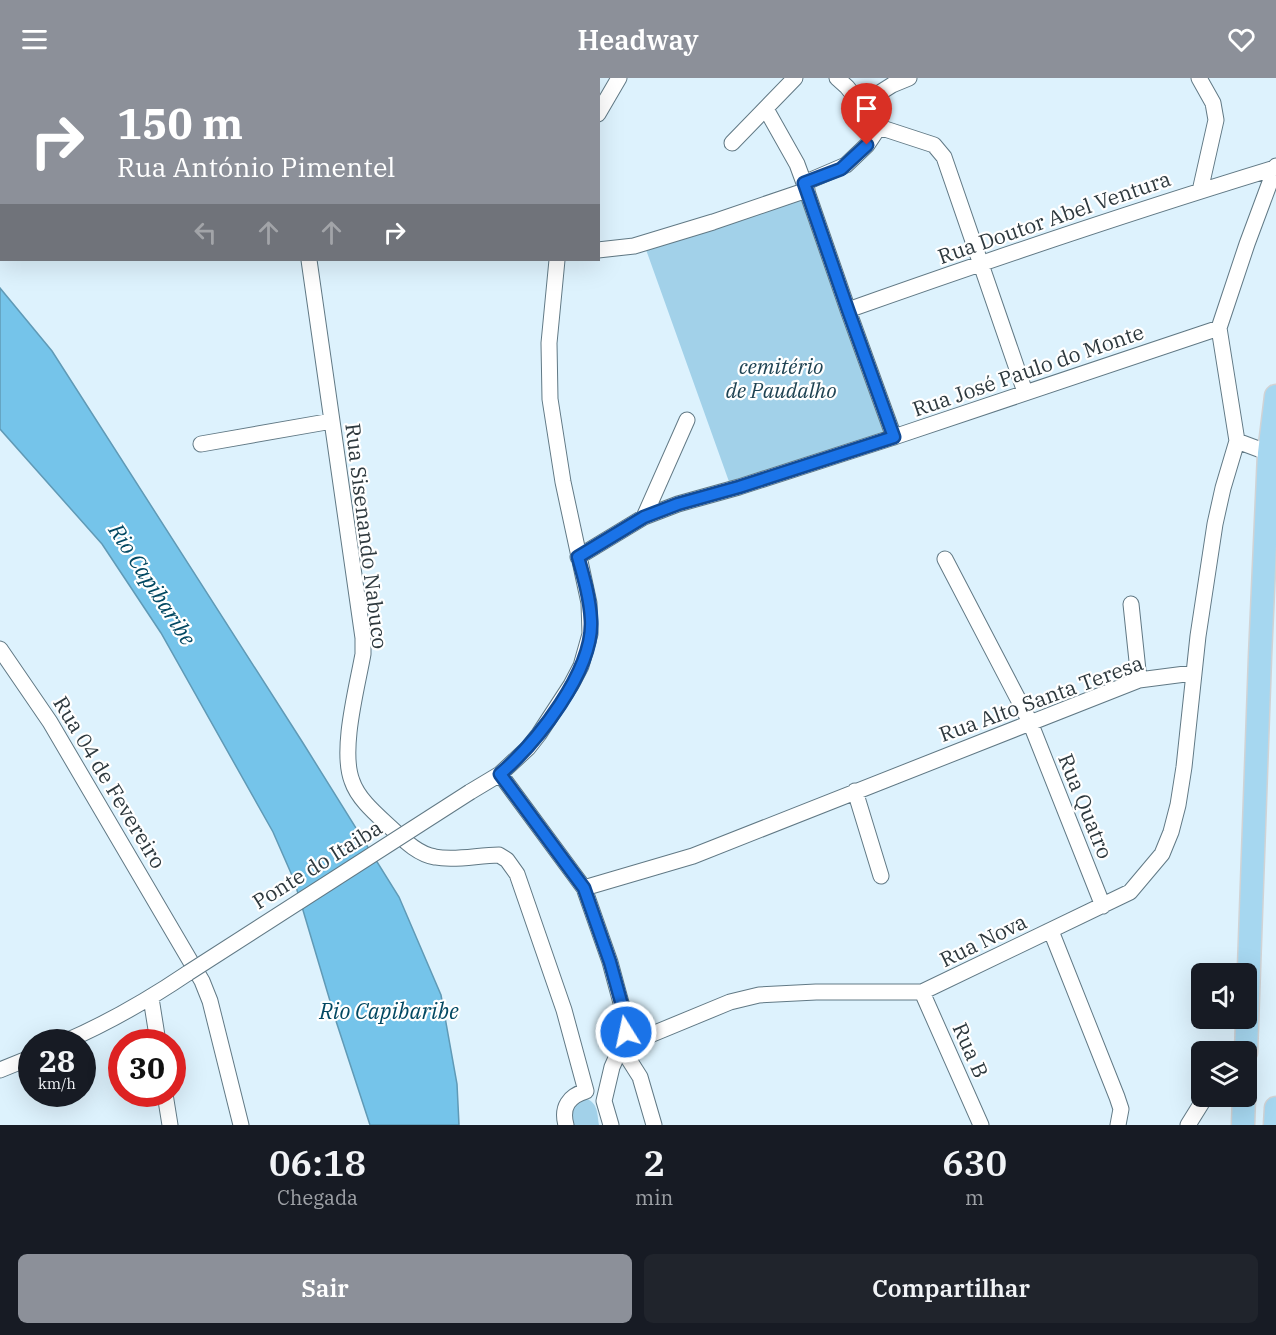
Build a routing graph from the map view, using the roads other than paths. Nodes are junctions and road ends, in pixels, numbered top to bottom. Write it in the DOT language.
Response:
graph roads {
  1 [pos="619,78"];
  2 [pos="795,78"];
  3 [pos="837,78"];
  4 [pos="909,78"];
  5 [pos="1199,78"];
  6 [pos="862,104"];
  7 [pos="766,109"];
  8 [pos="600,111"];
  9 [pos="879,127"];
  10 [pos="732,143"];
  11 [pos="1275,167"];
  12 [pos="806,187"];
  13 [pos="1200,191"];
  14 [pos="600,250"];
  15 [pos="309,261"];
  16 [pos="557,261"];
  17 [pos="981,263"];
  18 [pos="848,310"];
  19 [pos="1219,328"];
  20 [pos="1025,392"];
  21 [pos="1276,396"];
  22 [pos="687,420"];
  23 [pos="332,421"];
  24 [pos="894,437"];
  25 [pos="1237,441"];
  26 [pos="201,444"];
  27 [pos="1269,453"];
  28 [pos="644,517"];
  29 [pos="578,557"];
  30 [pos="945,559"];
  31 [pos="1131,604"];
  32 [pos="2,653"];
  33 [pos="1193,673"];
  34 [pos="1139,680"];
  35 [pos="1029,722"];
  36 [pos="500,774"];
  37 [pos="855,791"];
  38 [pos="882,876"];
  39 [pos="584,888"];
  40 [pos="1103,906"];
  41 [pos="1051,931"];
  42 [pos="922,992"];
  43 [pos="151,998"];
  44 [pos="92,1029"];
  45 [pos="156,1029"];
  46 [pos="1246,1041"];
  47 [pos="621,1047"];
  48 [pos="18,1063"];
  49 [pos="0,1070"];
  50 [pos="586,1091"];
  51 [pos="604,1101"];
  52 [pos="167,1107"];
  53 [pos="1199,1107"];
  54 [pos="1244,1107"];
  55 [pos="1276,1108"];
  56 [pos="170,1125"];
  57 [pos="241,1125"];
  58 [pos="566,1125"];
  59 [pos="611,1125"];
  60 [pos="654,1125"];
  61 [pos="981,1125"];
  62 [pos="1118,1125"];
  63 [pos="1188,1125"];
  64 [pos="1243,1125"];
  65 [pos="1275,1125"];
  1 -- 8 [label="street"];
  2 -- 7 [label="street"];
  3 -- 6 [label="street"];
  4 -- 6 [label="street"];
  5 -- 13 [label="street"];
  6 -- 9 [label="street"];
  7 -- 10 [label="street"];
  7 -- 12 [label="street"];
  9 -- 12 [label="street"];
  9 -- 17 [label="street"];
  11 -- 13 [label="street, Rua Doutor Abel Ventura"];
  11 -- 19 [label="street"];
  12 -- 14 [label="street"];
  12 -- 18 [label="street"];
  13 -- 17 [label="street, Rua Doutor Abel Ventura"];
  15 -- 23 [label="street, Rua Sisenando Nabuco"];
  16 -- 29 [label="street, Ponte do Itaiba"];
  17 -- 18 [label="street, Rua Doutor Abel Ventura"];
  17 -- 20 [label="street"];
  18 -- 24 [label="street"];
  19 -- 20 [label="street, Rua José Paulo do Monte"];
  19 -- 25 [label="street"];
  20 -- 24 [label="street, Rua José Paulo do Monte"];
  21 -- 27 [label="highway"];
  22 -- 28 [label="street"];
  23 -- 26 [label="street"];
  23 -- 50 [label="street, Rua Sisenando Nabuco"];
  24 -- 28 [label="street, Rua José Paulo do Monte"];
  25 -- 27 [label="street"];
  25 -- 33 [label="street"];
  27 -- 46 [label="highway"];
  28 -- 29 [label="street, Rua José Paulo do Monte"];
  29 -- 36 [label="street, Ponte do Itaiba"];
  30 -- 35 [label="street, Rua Quatro"];
  31 -- 34 [label="street"];
  32 -- 57 [label="street, Rua 04 de Fevereiro"];
  33 -- 34 [label="street, Rua Alto Santa Teresa"];
  33 -- 40 [label="street, Rua Nova"];
  34 -- 35 [label="street, Rua Alto Santa Teresa"];
  35 -- 37 [label="street, Rua Alto Santa Teresa"];
  35 -- 40 [label="street, Rua Quatro"];
  36 -- 39 [label="street"];
  36 -- 43 [label="street, Ponte do Itaiba, bridge"];
  37 -- 38 [label="street"];
  37 -- 39 [label="street, Rua Alto Santa Teresa"];
  39 -- 47 [label="street"];
  40 -- 41 [label="street, Rua Nova"];
  41 -- 42 [label="street, Rua Nova"];
  41 -- 62 [label="street"];
  42 -- 47 [label="street, Rua Nova"];
  42 -- 61 [label="street, Rua B"];
  43 -- 44 [label="street, Ponte do Itaiba"];
  43 -- 45 [label="street"];
  47 -- 51 [label="street"];
  47 -- 60 [label="street"];
  48 -- 49 [label="street"];
  50 -- 51 [label="street"];
  50 -- 58 [label="street"];
  51 -- 59 [label="street"];
  52 -- 56 [label="street"];
  53 -- 63 [label="street"];
  54 -- 64 [label="highway"];
  55 -- 65 [label="highway"];
}
